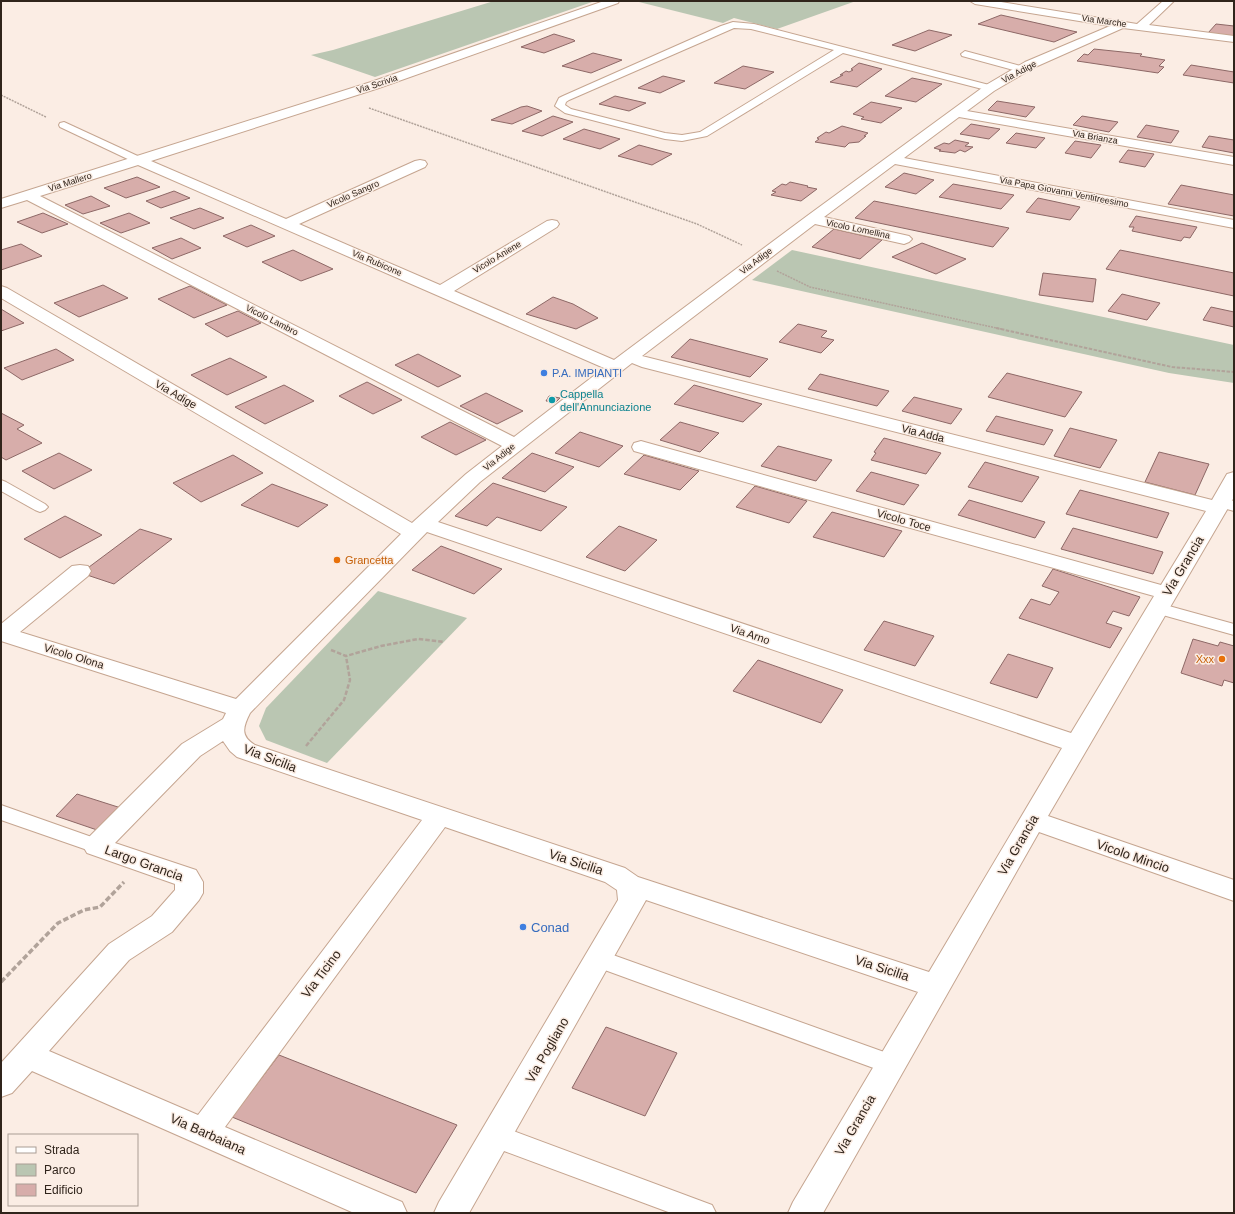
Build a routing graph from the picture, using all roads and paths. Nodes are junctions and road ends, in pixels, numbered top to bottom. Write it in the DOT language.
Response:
graph roads {
  1 [pos="614,1"];
  2 [pos="975,1"];
  3 [pos="1032,1"];
  4 [pos="1169,1"];
  5 [pos="1020,8"];
  6 [pos="1122,24"];
  7 [pos="1141,26"];
  8 [pos="1234,39"];
  9 [pos="841,50"];
  10 [pos="965,54"];
  11 [pos="1021,69"];
  12 [pos="990,88"];
  13 [pos="1,95"];
  14 [pos="368,107"];
  15 [pos="956,113"];
  16 [pos="64,126"];
  17 [pos="138,160"];
  18 [pos="894,160"];
  19 [pos="1234,161"];
  20 [pos="420,164"];
  21 [pos="29,196"];
  22 [pos="1,204"];
  23 [pos="812,219"];
  24 [pos="287,224"];
  25 [pos="552,224"];
  26 [pos="1234,224"];
  27 [pos="904,239"];
  28 [pos="742,249"];
  29 [pos="774,270"];
  30 [pos="1,291"];
  31 [pos="442,291"];
  32 [pos="622,362"];
  33 [pos="1234,372"];
  34 [pos="515,444"];
  35 [pos="641,446"];
  36 [pos="1234,478"];
  37 [pos="1,485"];
  38 [pos="1224,506"];
  39 [pos="40,507"];
  40 [pos="418,529"];
  41 [pos="80,571"];
  42 [pos="1163,601"];
  43 [pos="1234,630"];
  44 [pos="306,642"];
  45 [pos="444,642"];
  46 [pos="346,656"];
  47 [pos="236,716"];
  48 [pos="1077,744"];
  49 [pos="288,766"];
  50 [pos="1,812"];
  51 [pos="439,816"];
  52 [pos="1033,820"];
  53 [pos="96,846"];
  54 [pos="143,862"];
  55 [pos="628,884"];
  56 [pos="1234,891"];
  57 [pos="599,959"];
  58 [pos="1,982"];
  59 [pos="936,986"];
  60 [pos="27,1055"];
  61 [pos="890,1064"];
  62 [pos="1,1084"];
  63 [pos="203,1132"];
  64 [pos="497,1136"];
  65 [pos="390,1213"];
  66 [pos="451,1213"];
  67 [pos="703,1213"];
  68 [pos="805,1213"];
  1 -- 17 [label="street, Via Scrivia"];
  2 -- 5 [label="street, Via Marche"];
  3 -- 5 [label="street"];
  4 -- 7 [label="street"];
  5 -- 6 [label="street, Via Marche"];
  6 -- 7 [label="street, Via Marche"];
  6 -- 11 [label="street, Via Adige"];
  7 -- 8 [label="street, Via Marche"];
  9 -- 9 [label="lane"];
  9 -- 12 [label="lane"];
  10 -- 11 [label="lane"];
  11 -- 12 [label="street, Via Adige"];
  12 -- 15 [label="street, Via Adige"];
  13 -- 16 [label="path"];
  14 -- 28 [label="path"];
  15 -- 18 [label="street, Via Adige"];
  15 -- 19 [label="street, Via Brianza"];
  16 -- 17 [label="lane"];
  17 -- 21 [label="street, Via Mallero"];
  17 -- 24 [label="street, Via Rubicone"];
  18 -- 23 [label="street, Via Adige"];
  18 -- 26 [label="street, Via Papa Giovanni Ventitreesimo"];
  20 -- 24 [label="street, Vicolo Sangro"];
  21 -- 22 [label="street, Via Mallero"];
  21 -- 34 [label="street, Vicolo Lambro"];
  23 -- 27 [label="street, Vicolo Lomellina"];
  23 -- 32 [label="street, Via Adige"];
  24 -- 31 [label="street, Via Rubicone"];
  25 -- 31 [label="street, Vicolo Aniene"];
  29 -- 33 [label="path"];
  30 -- 40 [label="street, Via Adige"];
  31 -- 32 [label="street, Via Rubicone"];
  32 -- 34 [label="street, Via Adige"];
  32 -- 38 [label="street, Via Adda"];
  34 -- 40 [label="street, Via Adige"];
  35 -- 42 [label="street, Vicolo Toce"];
  36 -- 38 [label="street, Via Grancia"];
  37 -- 39 [label="lane"];
  38 -- 42 [label="street, Via Grancia"];
  40 -- 44 [label="street, Via Adige"];
  40 -- 48 [label="street, Via Arno"];
  41 -- 47 [label="street, Vicolo Olona"];
  42 -- 43 [label="lane"];
  42 -- 48 [label="street, Via Grancia"];
  44 -- 46 [label="path"];
  44 -- 47 [label="street, Via Adige"];
  45 -- 46 [label="path"];
  46 -- 49 [label="path"];
  47 -- 49 [label="street, Via Sicilia"];
  47 -- 53 [label="street, Largo Grancia"];
  48 -- 52 [label="street, Via Grancia"];
  49 -- 51 [label="street, Via Sicilia"];
  50 -- 53 [label="lane"];
  51 -- 55 [label="street, Via Sicilia"];
  51 -- 63 [label="street, Via Ticino"];
  52 -- 56 [label="street, Vicolo Mincio"];
  52 -- 59 [label="street, Via Grancia"];
  53 -- 54 [label="street, Largo Grancia"];
  54 -- 58 [label="path"];
  54 -- 60 [label="street, Largo Grancia"];
  55 -- 57 [label="street, Via Pogliano"];
  55 -- 59 [label="street, Via Sicilia"];
  57 -- 61 [label="lane"];
  57 -- 64 [label="street, Via Pogliano"];
  59 -- 61 [label="street, Via Grancia"];
  60 -- 62 [label="street, Largo Grancia"];
  60 -- 63 [label="street, Via Barbaiana"];
  61 -- 68 [label="street, Via Grancia"];
  63 -- 65 [label="street, Via Barbaiana"];
  64 -- 66 [label="street, Via Pogliano"];
  64 -- 67 [label="lane"];
}
